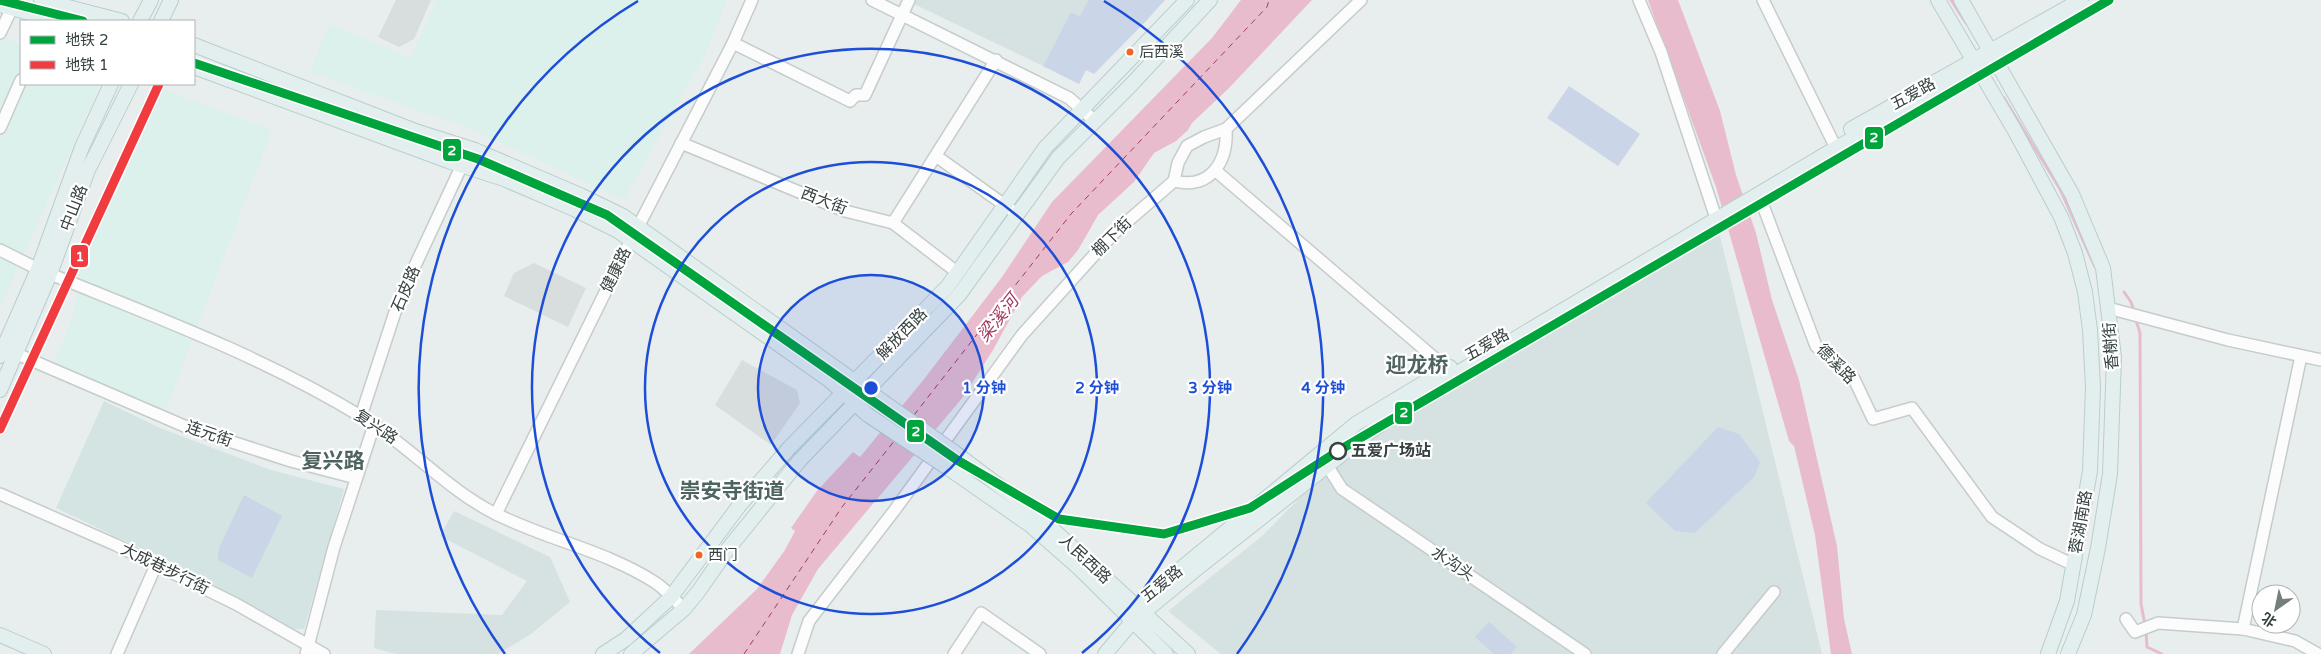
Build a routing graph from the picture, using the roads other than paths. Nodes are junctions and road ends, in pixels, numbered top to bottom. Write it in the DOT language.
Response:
graph roads {
  1 [pos="42,0"];
  2 [pos="151,0"];
  3 [pos="171,0"];
  4 [pos="752,0"];
  5 [pos="872,0"];
  6 [pos="909,0"];
  7 [pos="1187,0"];
  8 [pos="1210,0"];
  9 [pos="1361,0"];
  10 [pos="1639,0"];
  11 [pos="1763,0"];
  12 [pos="1938,0"];
  13 [pos="1961,0"];
  14 [pos="2081,0"];
  15 [pos="2104,0"];
  16 [pos="6,7"];
  17 [pos="902,15"];
  18 [pos="51,20"];
  19 [pos="118,20"];
  20 [pos="141,20"];
  21 [pos="161,20"];
  22 [pos="0,33"];
  23 [pos="733,43"];
  24 [pos="195,45"];
  25 [pos="1993,56"];
  26 [pos="996,60"];
  27 [pos="1976,66"];
  28 [pos="195,67"];
  29 [pos="20,82"];
  30 [pos="111,85"];
  31 [pos="130,85"];
  32 [pos="1082,108"];
  33 [pos="1094,120"];
  34 [pos="0,128"];
  35 [pos="1226,129"];
  36 [pos="681,143"];
  37 [pos="1834,144"];
  38 [pos="936,156"];
  39 [pos="462,165"];
  40 [pos="1216,171"];
  41 [pos="1174,181"];
  42 [pos="1752,196"];
  43 [pos="1011,210"];
  44 [pos="1715,216"];
  45 [pos="893,223"];
  46 [pos="638,227"];
  47 [pos="631,241"];
  48 [pos="0,250"];
  49 [pos="44,272"];
  50 [pos="958,273"];
  51 [pos="2115,310"];
  52 [pos="17,354"];
  53 [pos="0,356"];
  54 [pos="2301,356"];
  55 [pos="2321,360"];
  56 [pos="1450,372"];
  57 [pos="854,382"];
  58 [pos="866,389"];
  59 [pos="0,390"];
  60 [pos="842,393"];
  61 [pos="854,403"];
  62 [pos="361,416"];
  63 [pos="374,425"];
  64 [pos="1328,467"];
  65 [pos="356,478"];
  66 [pos="0,494"];
  67 [pos="496,514"];
  68 [pos="156,565"];
  69 [pos="2074,565"];
  70 [pos="1774,592"];
  71 [pos="671,597"];
  72 [pos="684,608"];
  73 [pos="1134,614"];
  74 [pos="2126,619"];
  75 [pos="2242,628"];
  76 [pos="0,635"];
  77 [pos="307,650"];
  78 [pos="44,654"];
  79 [pos="117,654"];
  80 [pos="324,654"];
  81 [pos="603,654"];
  82 [pos="631,654"];
  83 [pos="798,654"];
  84 [pos="954,654"];
  85 [pos="1040,654"];
  86 [pos="1094,654"];
  87 [pos="1105,654"];
  88 [pos="1166,654"];
  89 [pos="1188,654"];
  90 [pos="1585,654"];
  91 [pos="1723,654"];
  92 [pos="2048,654"];
  93 [pos="2068,654"];
  94 [pos="2318,654"];
  1 -- 19 [label="main road"];
  2 -- 20 [label="main road"];
  3 -- 21 [label="main road"];
  4 -- 23 [label="street, 健康路"];
  5 -- 17 [label="street"];
  6 -- 17 [label="street"];
  7 -- 32 [label="main road, 解放西路"];
  8 -- 33 [label="main road, 解放西路"];
  9 -- 35 [label="street"];
  10 -- 44 [label="street"];
  11 -- 37 [label="street"];
  12 -- 27 [label="main road"];
  13 -- 25 [label="main road"];
  14 -- 25 [label="main road, 五爱路"];
  15 -- 25 [label="main road, 五爱路"];
  16 -- 18 [label="main road"];
  16 -- 22 [label="street"];
  17 -- 23 [label="street"];
  17 -- 26 [label="street"];
  23 -- 36 [label="street, 健康路"];
  24 -- 46 [label="main road, 人民西路"];
  25 -- 27 [label="main road, 五爱路"];
  25 -- 51 [label="main road, 香榭街"];
  26 -- 32 [label="street"];
  26 -- 38 [label="street"];
  27 -- 37 [label="main road, 五爱路"];
  27 -- 69 [label="main road, 蓉湖南路"];
  28 -- 39 [label="main road, 人民西路"];
  29 -- 34 [label="street"];
  30 -- 49 [label="main road, 中山路"];
  31 -- 49 [label="main road, 中山路"];
  32 -- 33 [label="street"];
  32 -- 43 [label="main road, 解放西路"];
  33 -- 43 [label="main road, 解放西路"];
  35 -- 40 [label="street"];
  35 -- 41 [label="street"];
  36 -- 45 [label="street, 西大街"];
  36 -- 46 [label="street, 健康路"];
  37 -- 42 [label="main road, 五爱路"];
  38 -- 43 [label="street"];
  38 -- 45 [label="street"];
  39 -- 47 [label="main road, 人民西路"];
  39 -- 62 [label="street, 石皮路"];
  40 -- 41 [label="street"];
  40 -- 56 [label="street"];
  41 -- 83 [label="street, 棚下街"];
  42 -- 44 [label="main road, 五爱路"];
  42 -- 69 [label="street, 德溪路"];
  43 -- 50 [label="main road, 解放西路"];
  43 -- 58 [label="main road, 解放西路"];
  44 -- 56 [label="main road, 五爱路"];
  45 -- 50 [label="street, 西大街"];
  46 -- 47 [label="street, 健康路"];
  46 -- 57 [label="main road, 人民西路"];
  47 -- 60 [label="main road, 人民西路"];
  47 -- 67 [label="street, 健康路"];
  48 -- 49 [label="street, 复兴路"];
  49 -- 52 [label="main road, 中山路"];
  49 -- 53 [label="main road, 中山路"];
  49 -- 62 [label="street, 复兴路"];
  50 -- 57 [label="main road, 解放西路"];
  51 -- 54 [label="street"];
  51 -- 93 [label="main road, 香榭街"];
  52 -- 59 [label="main road, 中山路"];
  52 -- 65 [label="street, 连元街"];
  54 -- 55 [label="street"];
  54 -- 75 [label="street"];
  56 -- 64 [label="main road, 五爱路"];
  56 -- 73 [label="main road, 五爱路"];
  57 -- 58 [label="main road, 人民西路"];
  57 -- 60 [label="main road, 解放西路"];
  58 -- 61 [label="main road, 解放西路"];
  58 -- 73 [label="main road, 人民西路, bridge"];
  60 -- 61 [label="main road, 人民西路"];
  60 -- 71 [label="main road, 解放西路"];
  61 -- 72 [label="main road, 解放西路"];
  61 -- 73 [label="main road, 人民西路, bridge"];
  62 -- 63 [label="street, 复兴路"];
  63 -- 65 [label="street"];
  63 -- 67 [label="street, 复兴路"];
  64 -- 73 [label="main road, 五爱路"];
  64 -- 90 [label="street, 水沟头"];
  65 -- 77 [label="street"];
  66 -- 68 [label="street, 大成巷步行街"];
  67 -- 71 [label="street, 复兴路"];
  68 -- 77 [label="street, 大成巷步行街"];
  68 -- 79 [label="street"];
  69 -- 92 [label="main road, 蓉湖南路"];
  70 -- 91 [label="street"];
  71 -- 72 [label="street, 复兴路"];
  71 -- 81 [label="main road, 解放西路"];
  72 -- 82 [label="main road, 解放西路"];
  73 -- 86 [label="main road, 五爱路"];
  73 -- 87 [label="main road"];
  73 -- 88 [label="main road, 人民西路"];
  73 -- 89 [label="main road, 人民西路"];
  74 -- 75 [label="street"];
  75 -- 94 [label="street"];
  76 -- 78 [label="main road"];
  77 -- 80 [label="street, 大成巷步行街"];
  84 -- 85 [label="street"];
}
